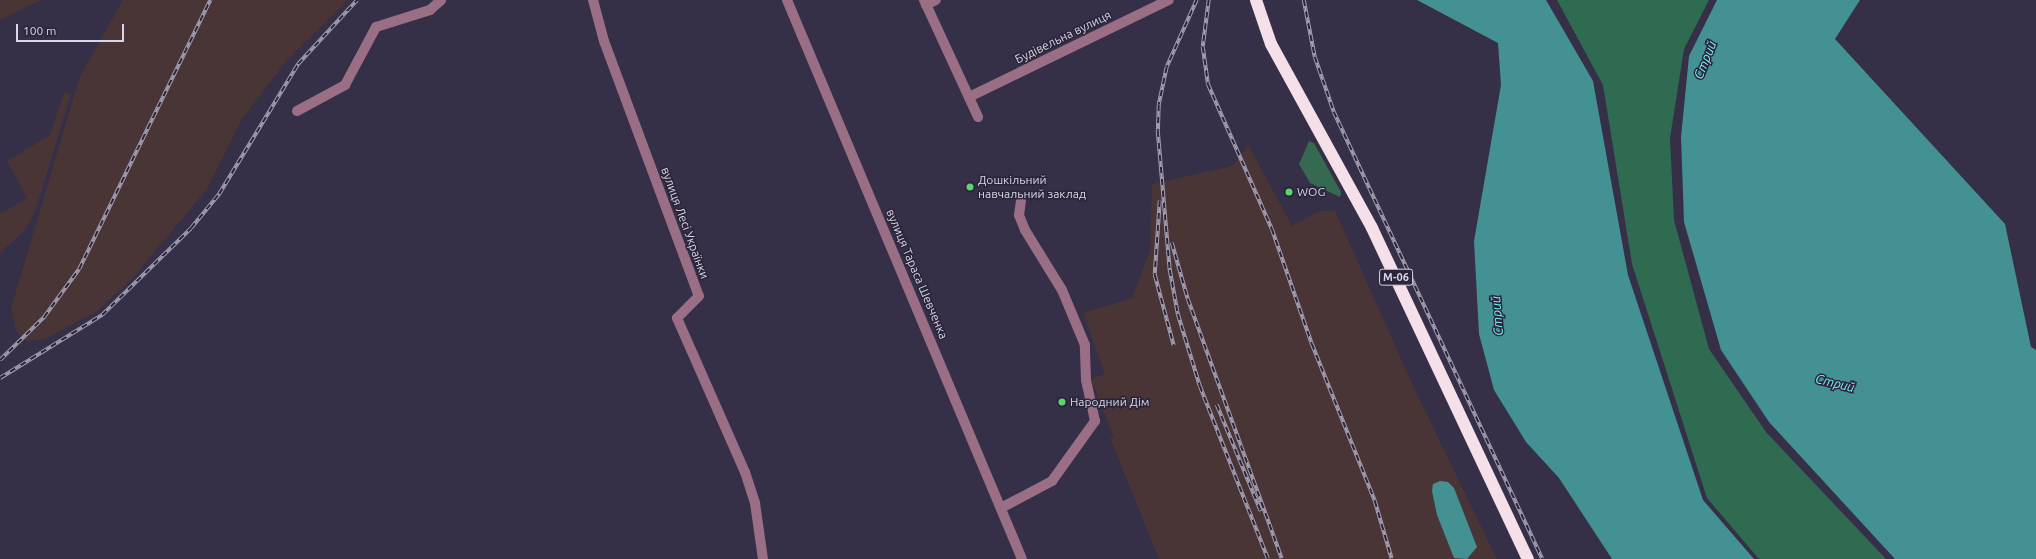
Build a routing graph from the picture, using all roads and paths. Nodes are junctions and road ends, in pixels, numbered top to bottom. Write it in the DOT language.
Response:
graph roads {
  1 [pos="441,0"];
  2 [pos="593,0"];
  3 [pos="787,0"];
  4 [pos="936,0"];
  5 [pos="1169,0"];
  6 [pos="1256,0"];
  7 [pos="925,3"];
  8 [pos="969,97"];
  9 [pos="297,111"];
  10 [pos="978,117"];
  11 [pos="1021,200"];
  12 [pos="1001,508"];
  13 [pos="763,559"];
  14 [pos="1022,559"];
  15 [pos="1528,559"];
  1 -- 9 [label="street"];
  2 -- 13 [label="street, вулиця Лесі Українки"];
  3 -- 12 [label="street, вулиця Тараса Шевченка"];
  4 -- 7 [label="street"];
  5 -- 8 [label="street, Будівельна вулиця"];
  6 -- 15 [label="highway, М-06"];
  7 -- 8 [label="street"];
  8 -- 10 [label="street"];
  11 -- 12 [label="street"];
  12 -- 14 [label="street, вулиця Тараса Шевченка"];
}
